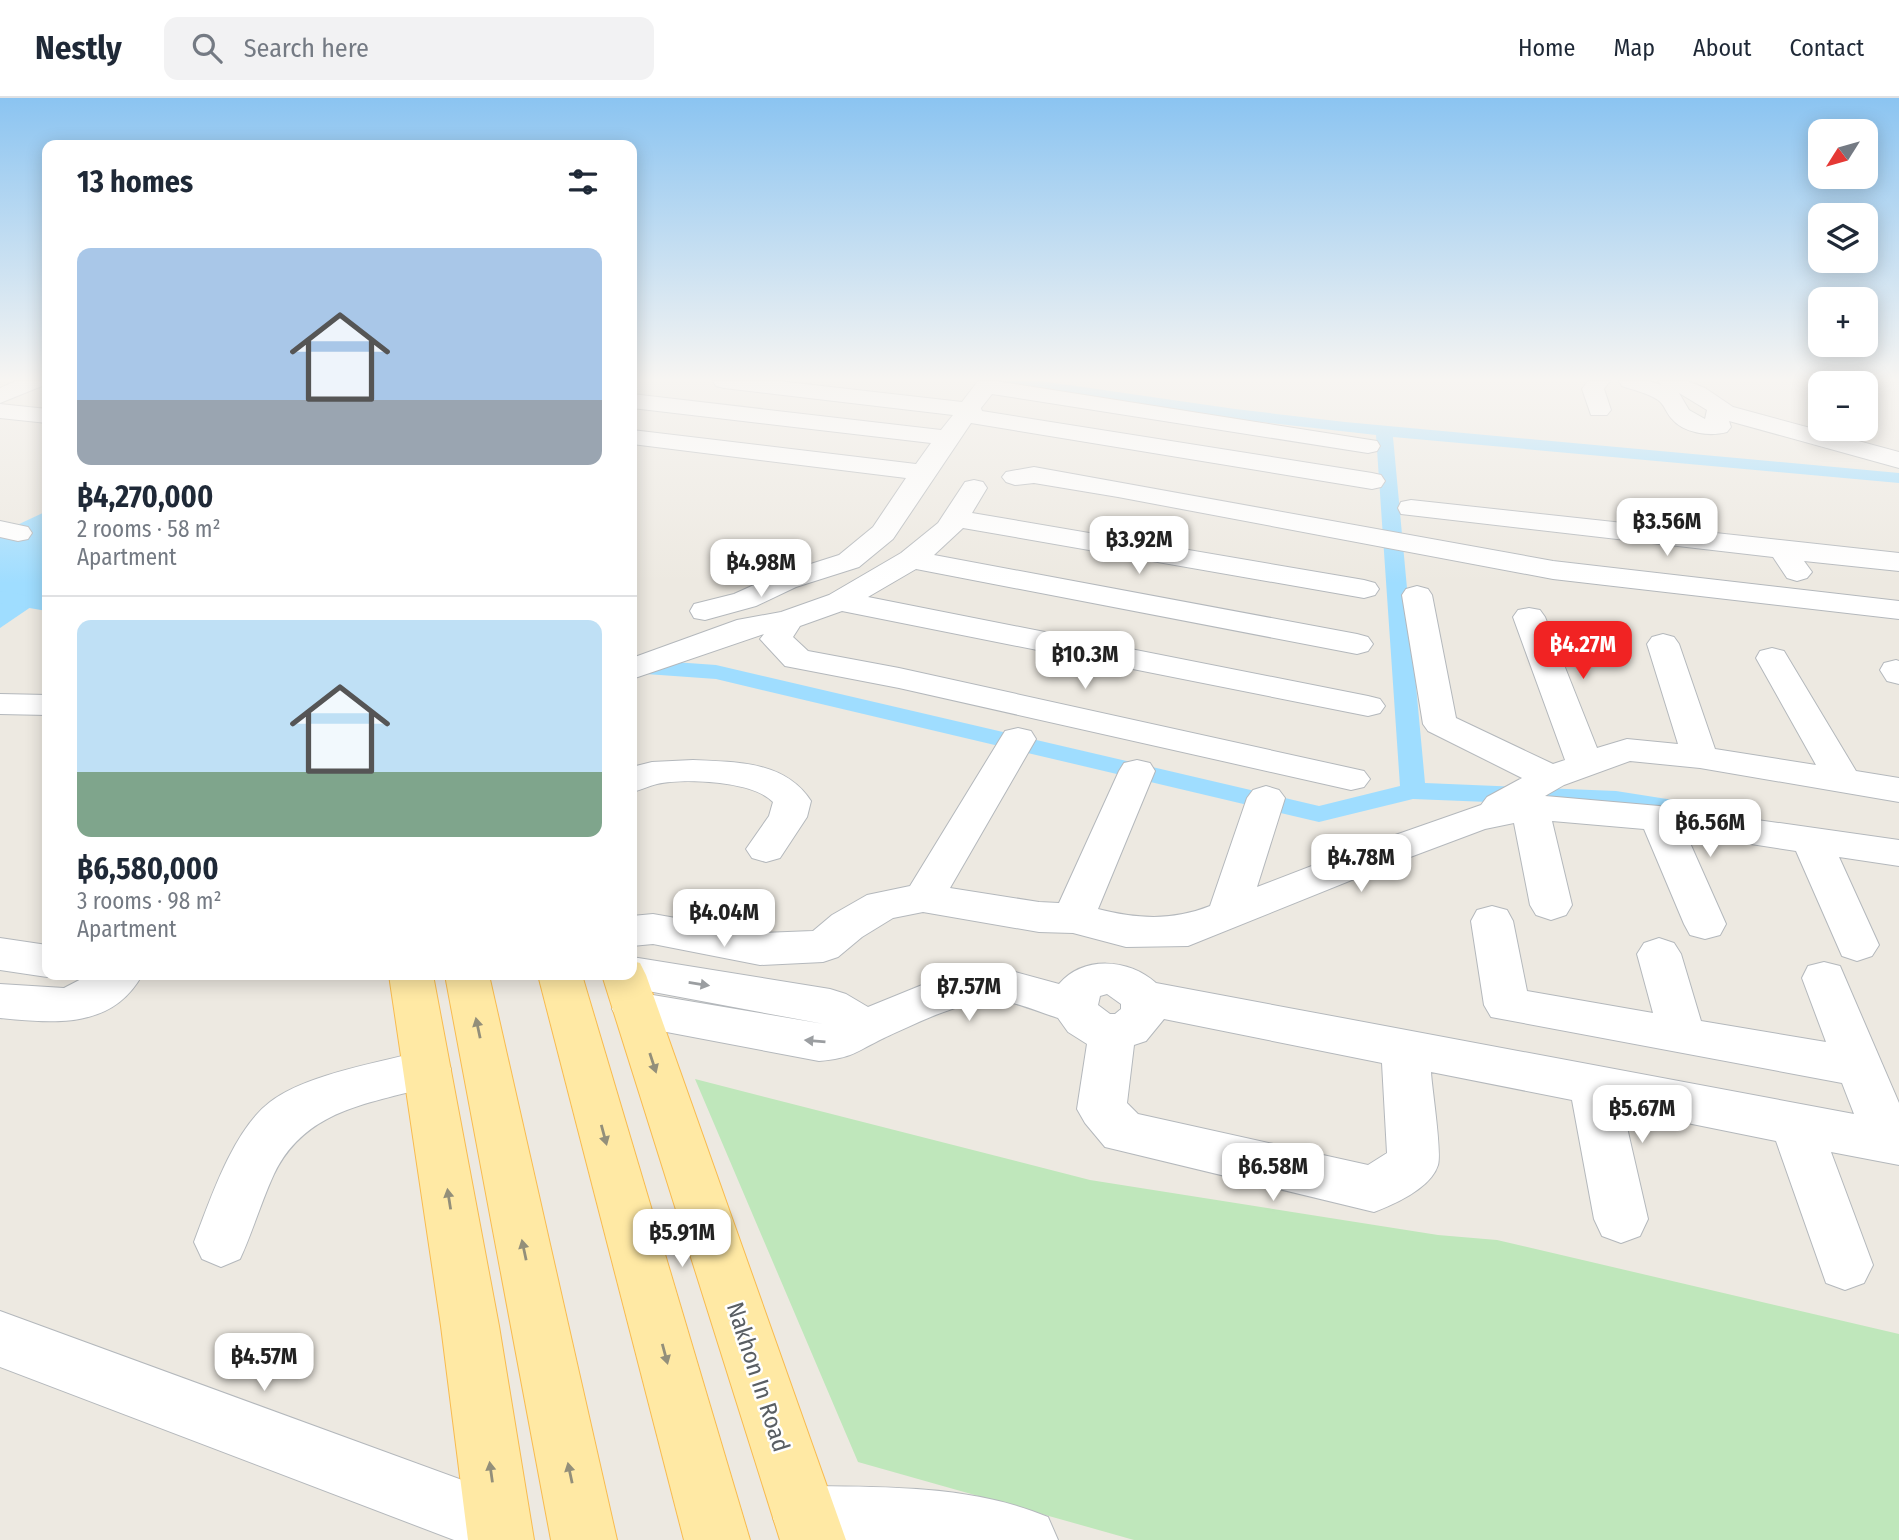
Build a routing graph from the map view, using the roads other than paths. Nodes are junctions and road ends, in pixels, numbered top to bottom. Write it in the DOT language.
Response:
graph roads {
  1 [pos="726,448"];
  2 [pos="940,448"];
  3 [pos="1181,448"];
  4 [pos="1857,448"];
  5 [pos="1899,460"];
  6 [pos="923,472"];
  7 [pos="1372,481"];
  8 [pos="1411,508"];
  9 [pos="955,518"];
  10 [pos="1783,550"];
  11 [pos="911,559"];
  12 [pos="1899,562"];
  13 [pos="1364,589"];
  14 [pos="1417,595"];
  15 [pos="840,601"];
  16 [pos="1814,601"];
  17 [pos="1899,610"];
  18 [pos="1529,617"];
  19 [pos="782,630"];
  20 [pos="1357,644"];
  21 [pos="1663,644"];
  22 [pos="685,650"];
  23 [pos="1772,658"];
  24 [pos="637,667"];
  25 [pos="0,704"];
  26 [pos="42,705"];
  27 [pos="1368,706"];
  28 [pos="1018,739"];
  29 [pos="1700,757"];
  30 [pos="1585,765"];
  31 [pos="1137,771"];
  32 [pos="637,778"];
  33 [pos="1351,779"];
  34 [pos="1843,780"];
  35 [pos="1899,790"];
  36 [pos="1541,792"];
  37 [pos="1266,798"];
  38 [pos="1659,818"];
  39 [pos="1811,839"];
  40 [pos="766,849"];
  41 [pos="1899,853"];
  42 [pos="923,898"];
  43 [pos="637,905"];
  44 [pos="1551,905"];
  45 [pos="1228,914"];
  46 [pos="1073,918"];
  47 [pos="1492,921"];
  48 [pos="1705,925"];
  49 [pos="637,930"];
  50 [pos="1857,945"];
  51 [pos="823,946"];
  52 [pos="0,954"];
  53 [pos="1659,954"];
  54 [pos="42,960"];
  55 [pos="1824,978"];
  56 [pos="113,980"];
  57 [pos="412,980"];
  58 [pos="468,980"];
  59 [pos="561,980"];
  60 [pos="630,986"];
  61 [pos="0,1001"];
  62 [pos="1110,1011"];
  63 [pos="1682,1036"];
  64 [pos="1405,1048"];
  65 [pos="1860,1066"];
  66 [pos="427,1069"];
  67 [pos="1593,1085"];
  68 [pos="1796,1125"];
  69 [pos="1894,1143"];
  70 [pos="1621,1219"];
  71 [pos="221,1242"];
  72 [pos="1845,1265"];
  73 [pos="0,1339"];
  74 [pos="809,1529"];
  75 [pos="928,1530"];
  76 [pos="500,1532"];
  77 [pos="584,1540"];
  78 [pos="717,1540"];
  79 [pos="1025,1540"];
  1 -- 6 [label="street"];
  2 -- 6 [label="street"];
  3 -- 7 [label="street"];
  4 -- 5 [label="street"];
  6 -- 22 [label="street"];
  8 -- 10 [label="street"];
  9 -- 11 [label="street"];
  9 -- 13 [label="street"];
  9 -- 16 [label="street"];
  10 -- 12 [label="street"];
  10 -- 16 [label="street"];
  11 -- 15 [label="street"];
  11 -- 20 [label="street"];
  14 -- 36 [label="street"];
  15 -- 19 [label="street"];
  15 -- 27 [label="street"];
  16 -- 17 [label="street"];
  18 -- 30 [label="street"];
  19 -- 22 [label="street"];
  19 -- 33 [label="street"];
  21 -- 29 [label="street"];
  22 -- 24 [label="street"];
  23 -- 34 [label="street"];
  25 -- 26 [label="street"];
  28 -- 42 [label="street"];
  29 -- 30 [label="street"];
  29 -- 34 [label="street"];
  30 -- 36 [label="street"];
  31 -- 46 [label="street"];
  32 -- 40 [label="street"];
  34 -- 35 [label="street"];
  36 -- 38 [label="street"];
  36 -- 44 [label="street"];
  36 -- 45 [label="street"];
  37 -- 45 [label="street"];
  38 -- 39 [label="street"];
  38 -- 48 [label="street"];
  39 -- 41 [label="street"];
  39 -- 50 [label="street"];
  42 -- 46 [label="street"];
  42 -- 51 [label="street"];
  43 -- 51 [label="street"];
  45 -- 46 [label="street"];
  47 -- 63 [label="street"];
  49 -- 51 [label="street"];
  52 -- 54 [label="street"];
  53 -- 63 [label="street"];
  55 -- 65 [label="street"];
  56 -- 61 [label="street"];
  57 -- 66 [label="main road"];
  77 -- 58 [label="main road, one-way"];
  59 -- 78 [label="main road, one-way"];
  60 -- 62 [label="street"];
  60 -- 74 [label="main road, Nakhon In Road, one-way"];
  62 -- 64 [label="street"];
  62 -- 64 [label="street"];
  63 -- 65 [label="street"];
  64 -- 67 [label="street"];
  65 -- 69 [label="street"];
  66 -- 71 [label="street"];
  76 -- 66 [label="main road, one-way"];
  67 -- 68 [label="street"];
  67 -- 70 [label="street"];
  68 -- 69 [label="street"];
  68 -- 72 [label="street"];
  73 -- 76 [label="street"];
  74 -- 75 [label="street"];
  75 -- 79 [label="street"];
}
